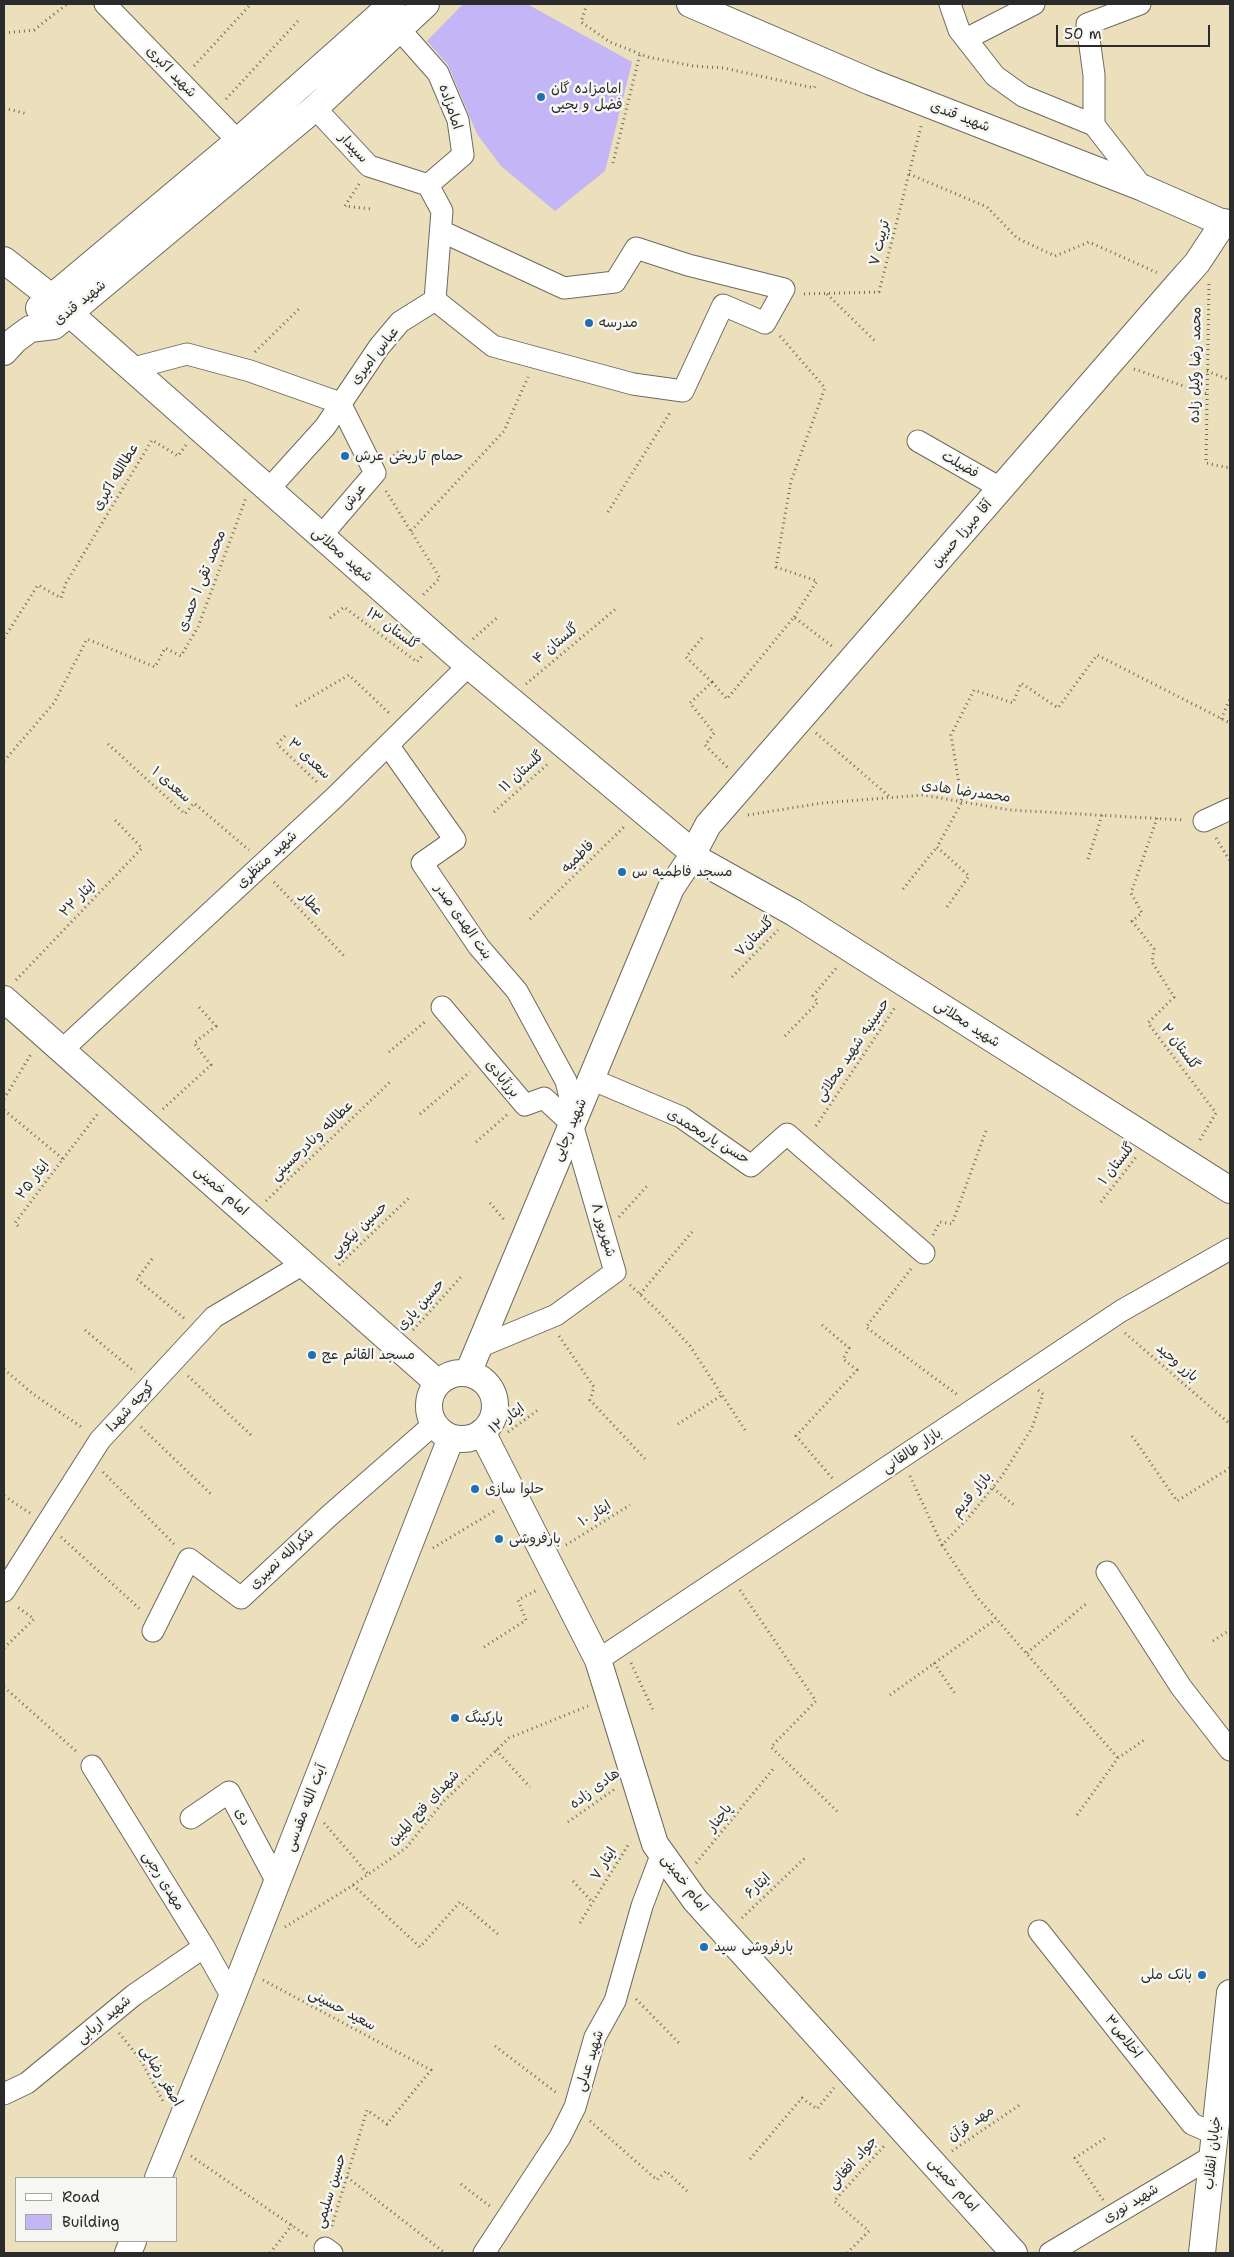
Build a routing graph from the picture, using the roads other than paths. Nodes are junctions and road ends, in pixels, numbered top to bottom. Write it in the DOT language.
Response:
graph roads {
  1 [pos="105,4"];
  2 [pos="392,4"];
  3 [pos="426,4"];
  4 [pos="690,4"];
  5 [pos="950,4"];
  6 [pos="1034,4"];
  7 [pos="1140,4"];
  8 [pos="399,29"];
  9 [pos="966,39"];
  10 [pos="315,108"];
  11 [pos="1094,125"];
  12 [pos="238,141"];
  13 [pos="428,185"];
  14 [pos="1143,188"];
  15 [pos="1227,224"];
  16 [pos="441,231"];
  17 [pos="4,260"];
  18 [pos="435,300"];
  19 [pos="59,305"];
  20 [pos="13,339"];
  21 [pos="130,368"];
  22 [pos="340,403"];
  23 [pos="918,441"];
  24 [pos="261,483"];
  25 [pos="1002,489"];
  26 [pos="321,536"];
  27 [pos="454,653"];
  28 [pos="388,745"];
  29 [pos="1230,809"];
  30 [pos="1204,821"];
  31 [pos="693,854"];
  32 [pos="671,888"];
  33 [pos="7,993"];
  34 [pos="442,1007"];
  35 [pos="52,1042"];
  36 [pos="591,1079"];
  37 [pos="574,1121"];
  38 [pos="1230,1190"];
  39 [pos="1230,1249"];
  40 [pos="924,1253"];
  41 [pos="313,1272"];
  42 [pos="479,1346"];
  43 [pos="468,1373"];
  44 [pos="438,1383"];
  45 [pos="442,1431"];
  46 [pos="486,1439"];
  47 [pos="1107,1572"];
  48 [pos="8,1597"];
  49 [pos="155,1628"];
  50 [pos="598,1660"];
  51 [pos="1230,1750"];
  52 [pos="92,1766"];
  53 [pos="191,1818"];
  54 [pos="662,1853"];
  55 [pos="277,1882"];
  56 [pos="1039,1931"];
  57 [pos="204,1947"];
  58 [pos="1230,1993"];
  59 [pos="232,1997"];
  60 [pos="4,2094"];
  61 [pos="1214,2145"];
  62 [pos="158,2177"];
  63 [pos="484,2253"];
  64 [pos="1014,2253"];
  65 [pos="1050,2253"];
  66 [pos="1202,2253"];
  1 -- 12 [label="street, شهید اکبری"];
  2 -- 12 [label="main road, شهید قندی"];
  3 -- 8 [label="main road, شهید قندی"];
  4 -- 14 [label="main road, شهید قندی"];
  5 -- 9 [label="street"];
  6 -- 9 [label="street"];
  7 -- 11 [label="street"];
  8 -- 10 [label="main road, شهید قندی"];
  8 -- 13 [label="street, امامزاده"];
  9 -- 11 [label="street"];
  10 -- 13 [label="street, سپیدار"];
  10 -- 19 [label="main road, شهید قندی"];
  11 -- 14 [label="street"];
  12 -- 19 [label="main road, شهید قندی"];
  13 -- 16 [label="street"];
  14 -- 15 [label="main road, شهید قندی"];
  15 -- 25 [label="main road, آقا میرزا حسین"];
  16 -- 18 [label="street"];
  16 -- 18 [label="street"];
  17 -- 19 [label="main road, شهید محلاتی"];
  18 -- 22 [label="street, عباس امیری"];
  19 -- 20 [label="main road, شهید قندی"];
  19 -- 21 [label="main road, شهید محلاتی"];
  21 -- 22 [label="street"];
  21 -- 24 [label="main road, شهید محلاتی"];
  22 -- 24 [label="street, عباس امیری"];
  22 -- 26 [label="street, عرش"];
  23 -- 25 [label="street, فضیلت"];
  24 -- 26 [label="main road, شهید محلاتی"];
  25 -- 31 [label="main road, آقا میرزا حسین"];
  26 -- 27 [label="main road, شهید محلاتی"];
  27 -- 28 [label="street, شهید منتظری"];
  27 -- 31 [label="main road, شهید محلاتی"];
  28 -- 35 [label="street, شهید منتظری"];
  28 -- 37 [label="street, بنت الهدی صدر"];
  29 -- 30 [label="street"];
  31 -- 32 [label="main road, آقا میرزا حسین"];
  31 -- 38 [label="main road, شهید محلاتی"];
  32 -- 36 [label="main road, شهید رجایی"];
  33 -- 35 [label="main road, امام خمینی"];
  34 -- 37 [label="street, برزآبادی"];
  35 -- 41 [label="main road, امام خمینی"];
  36 -- 37 [label="main road, شهید رجایی"];
  36 -- 40 [label="street, حسن یارمحمدی"];
  37 -- 42 [label="main road, شهید رجایی"];
  37 -- 42 [label="street, ۸ شهریور"];
  39 -- 50 [label="street, بازار طالقانی"];
  41 -- 44 [label="main road, امام خمینی"];
  41 -- 48 [label="street, کوچه شهدا"];
  42 -- 43 [label="main road, شهید رجایی"];
  43 -- 44 [label="main road"];
  43 -- 46 [label="main road"];
  44 -- 45 [label="main road"];
  45 -- 46 [label="main road"];
  45 -- 49 [label="street, شکرالله نصیری"];
  45 -- 55 [label="main road, آیت الله مقدسی"];
  46 -- 50 [label="main road, امام خمینی"];
  47 -- 51 [label="street"];
  50 -- 54 [label="main road, امام خمینی"];
  52 -- 57 [label="street, مهدی رجبی"];
  53 -- 55 [label="street, دی"];
  54 -- 63 [label="street, شهید عدلی"];
  54 -- 64 [label="main road, امام خمینی"];
  55 -- 59 [label="main road, آیت الله مقدسی"];
  56 -- 61 [label="street, اخلاص۳"];
  57 -- 59 [label="street, مهدی رجبی"];
  57 -- 60 [label="street, شهید اربابی"];
  58 -- 61 [label="main road, خیابان انقلاب"];
  59 -- 62 [label="main road, آیت الله مقدسی"];
  61 -- 65 [label="street, شهید نوری"];
  61 -- 66 [label="main road, خیابان انقلاب"];
}
